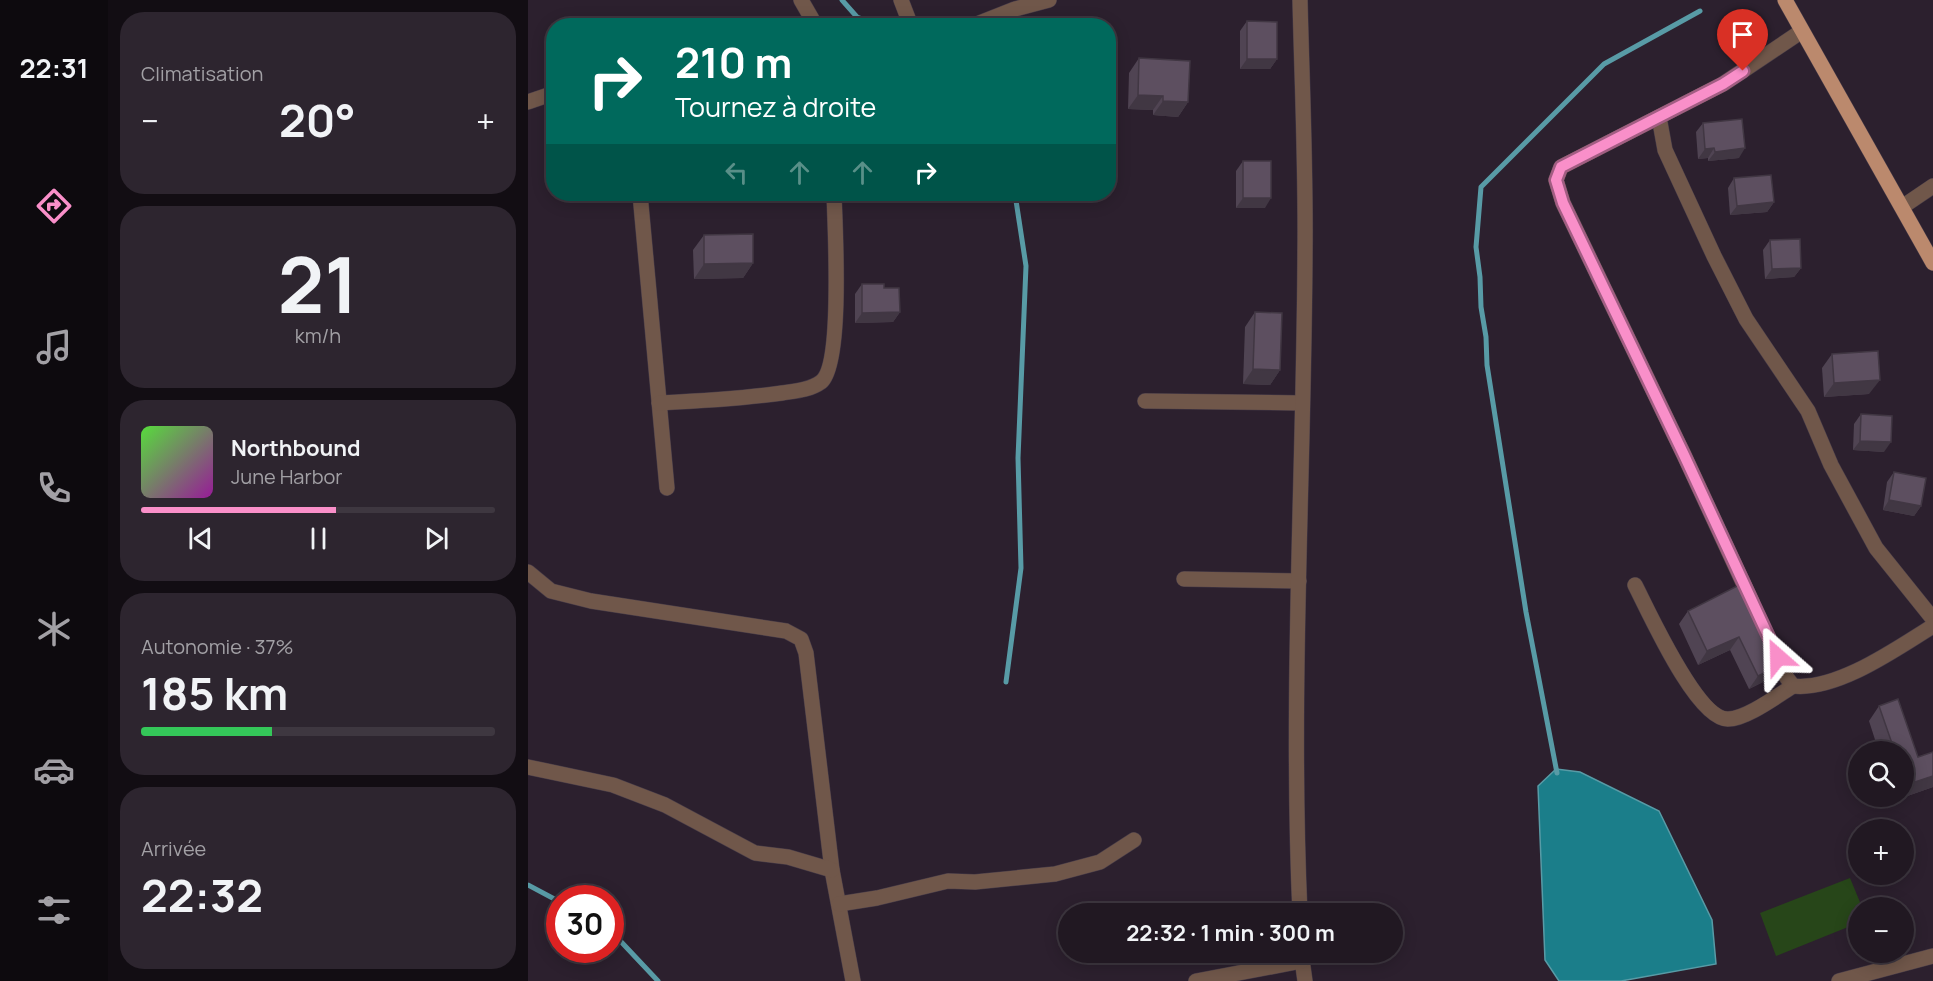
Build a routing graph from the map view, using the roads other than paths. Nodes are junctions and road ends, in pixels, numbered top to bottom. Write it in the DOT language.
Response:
graph roads {
  1 [pos="801,0"];
  2 [pos="901,0"];
  3 [pos="1049,0"];
  4 [pos="1300,0"];
  5 [pos="1785,0"];
  6 [pos="811,18"];
  7 [pos="908,18"];
  8 [pos="993,18"];
  9 [pos="1802,31"];
  10 [pos="546,96"];
  11 [pos="528,102"];
  12 [pos="1659,117"];
  13 [pos="1933,186"];
  14 [pos="641,201"];
  15 [pos="834,201"];
  16 [pos="1902,207"];
  17 [pos="1933,263"];
  18 [pos="1145,400"];
  19 [pos="659,403"];
  20 [pos="1302,403"];
  21 [pos="667,488"];
  22 [pos="528,572"];
  23 [pos="1184,579"];
  24 [pos="1299,581"];
  25 [pos="1635,585"];
  26 [pos="1758,614"];
  27 [pos="1933,619"];
  28 [pos="1933,626"];
  29 [pos="1767,635"];
  30 [pos="1793,686"];
  31 [pos="528,767"];
  32 [pos="1134,840"];
  33 [pos="832,870"];
  34 [pos="1299,903"];
  35 [pos="839,904"];
  36 [pos="1933,956"];
  37 [pos="1275,963"];
  38 [pos="1302,963"];
  39 [pos="853,981"];
  40 [pos="1196,981"];
  41 [pos="1305,981"];
  42 [pos="1839,981"];
  1 -- 6 [label="street"];
  2 -- 7 [label="street"];
  3 -- 8 [label="street"];
  4 -- 20 [label="street"];
  5 -- 9 [label="main road"];
  9 -- 12 [label="street"];
  9 -- 16 [label="main road"];
  10 -- 11 [label="street"];
  12 -- 26 [label="street"];
  12 -- 27 [label="street"];
  13 -- 16 [label="street"];
  14 -- 19 [label="street"];
  15 -- 19 [label="street"];
  16 -- 17 [label="main road"];
  18 -- 20 [label="street"];
  19 -- 21 [label="street"];
  20 -- 24 [label="street"];
  22 -- 33 [label="street"];
  23 -- 24 [label="street"];
  24 -- 34 [label="street"];
  25 -- 30 [label="street"];
  28 -- 30 [label="street"];
  29 -- 30 [label="street"];
  31 -- 33 [label="street"];
  32 -- 35 [label="street"];
  33 -- 35 [label="street"];
  35 -- 39 [label="street"];
  36 -- 42 [label="street"];
  37 -- 40 [label="street"];
  38 -- 41 [label="street"];
}
